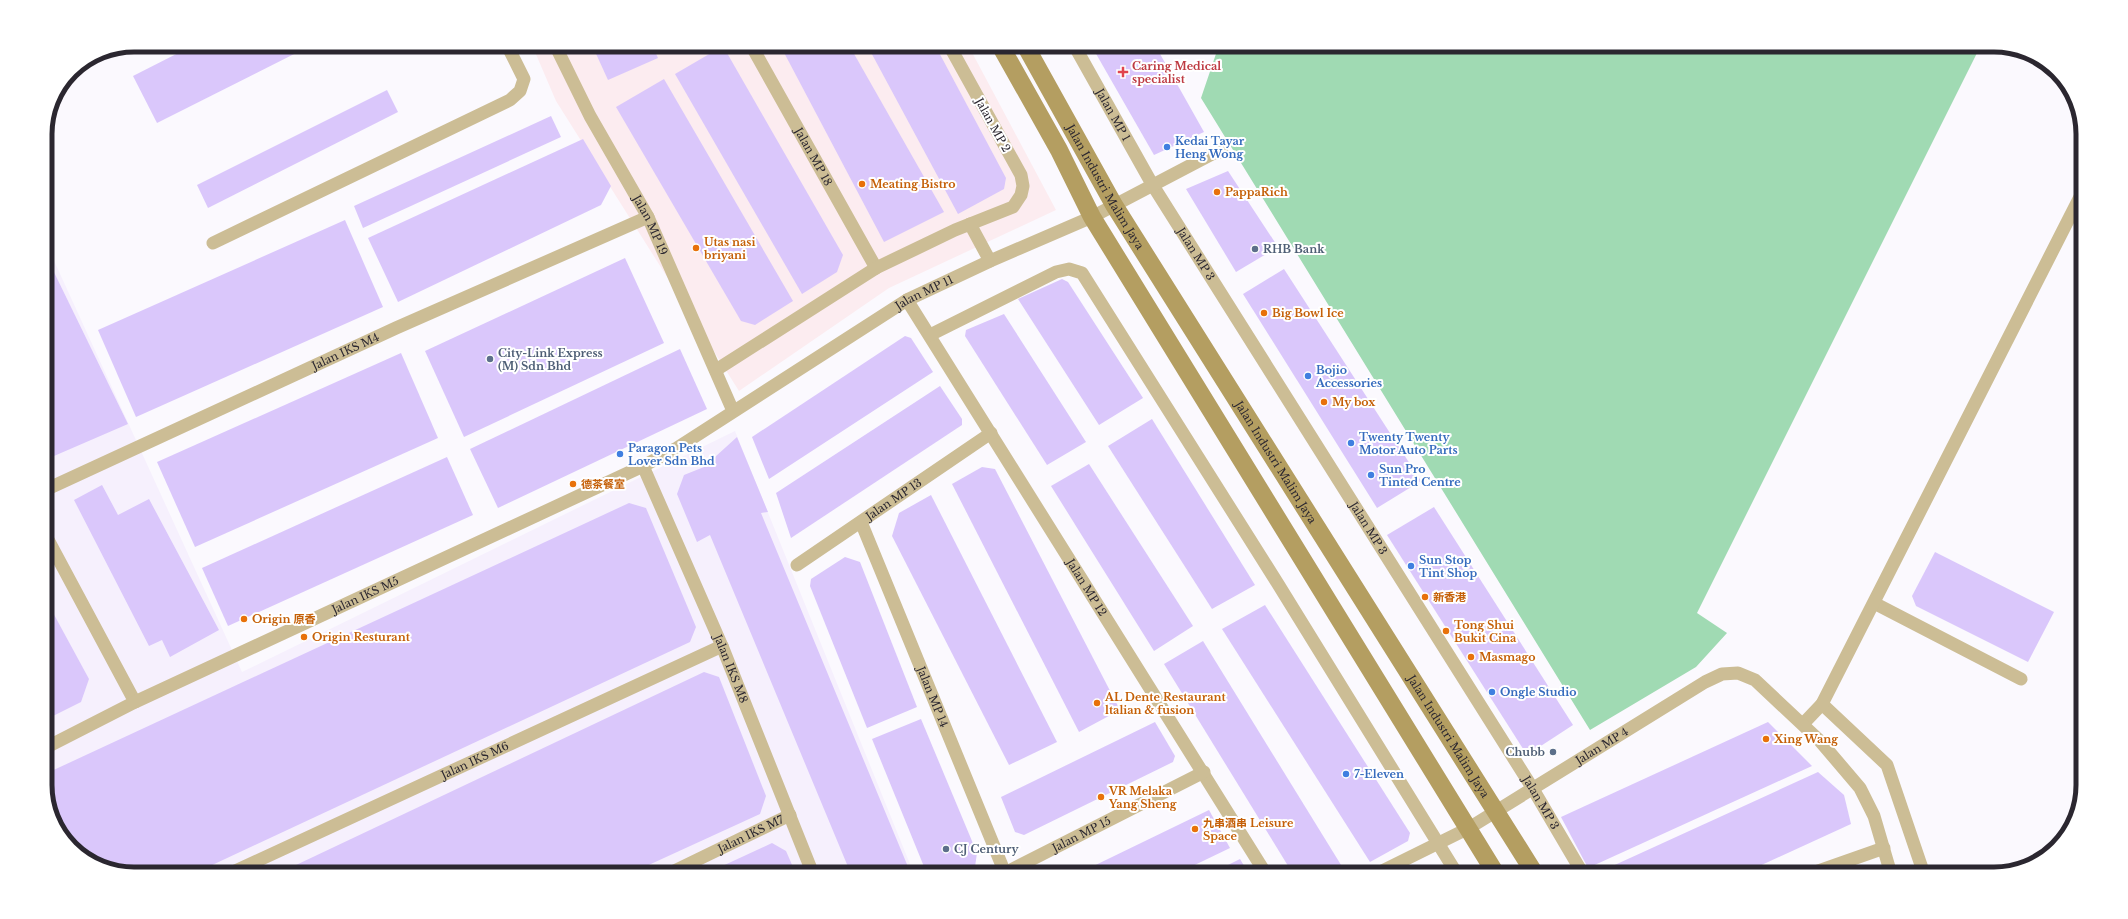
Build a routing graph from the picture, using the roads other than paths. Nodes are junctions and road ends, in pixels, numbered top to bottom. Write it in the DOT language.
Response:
graph roads {
  1 [pos="511,52"];
  2 [pos="558,52"];
  3 [pos="755,52"];
  4 [pos="953,52"];
  5 [pos="1004,52"];
  6 [pos="1029,52"];
  7 [pos="1078,52"];
  8 [pos="1222,152"];
  9 [pos="1152,184"];
  10 [pos="1114,205"];
  11 [pos="2076,205"];
  12 [pos="648,217"];
  13 [pos="1092,217"];
  14 [pos="970,224"];
  15 [pos="213,243"];
  16 [pos="990,261"];
  17 [pos="876,268"];
  18 [pos="908,300"];
  19 [pos="930,335"];
  20 [pos="716,370"];
  21 [pos="733,411"];
  22 [pos="991,433"];
  23 [pos="643,466"];
  24 [pos="52,487"];
  25 [pos="861,522"];
  26 [pos="52,547"];
  27 [pos="797,565"];
  28 [pos="1874,602"];
  29 [pos="722,646"];
  30 [pos="2021,679"];
  31 [pos="135,702"];
  32 [pos="1822,704"];
  33 [pos="1803,724"];
  34 [pos="52,744"];
  35 [pos="1204,772"];
  36 [pos="1533,789"];
  37 [pos="1496,812"];
  38 [pos="790,815"];
  39 [pos="1469,828"];
  40 [pos="1438,844"];
  41 [pos="1884,848"];
  42 [pos="243,867"];
  43 [pos="682,867"];
  44 [pos="810,867"];
  45 [pos="1002,867"];
  46 [pos="1016,867"];
  47 [pos="1262,867"];
  48 [pos="1390,867"];
  49 [pos="1453,867"];
  50 [pos="1492,867"];
  51 [pos="1531,867"];
  52 [pos="1578,867"];
  53 [pos="1830,867"];
  54 [pos="1889,867"];
  55 [pos="1922,867"];
  1 -- 15 [label="street"];
  2 -- 12 [label="street, Jalan MP 19"];
  3 -- 17 [label="street, Jalan MP 18"];
  4 -- 14 [label="street, Jalan MP 2"];
  5 -- 13 [label="main road, Jalan Industri Malim Jaya"];
  6 -- 10 [label="main road, Jalan Industri Malim Jaya"];
  7 -- 9 [label="street, Jalan MP 1"];
  8 -- 9 [label="street, Jalan MP 11"];
  9 -- 10 [label="street, Jalan MP 11"];
  9 -- 36 [label="street, Jalan MP 3"];
  10 -- 13 [label="street, Jalan MP 11"];
  10 -- 37 [label="main road, Jalan Industri Malim Jaya"];
  11 -- 28 [label="street"];
  12 -- 20 [label="street, Jalan MP 19"];
  12 -- 24 [label="street, Jalan IKS M4"];
  13 -- 16 [label="street, Jalan MP 11"];
  13 -- 39 [label="main road, Jalan Industri Malim Jaya"];
  14 -- 16 [label="street"];
  14 -- 17 [label="street"];
  16 -- 18 [label="street, Jalan MP 11"];
  17 -- 20 [label="street"];
  18 -- 19 [label="street, Jalan MP 12"];
  18 -- 21 [label="street, Jalan MP 11"];
  19 -- 22 [label="street, Jalan MP 12"];
  19 -- 40 [label="street"];
  20 -- 21 [label="street, Jalan MP 19"];
  21 -- 23 [label="street, Jalan MP 11"];
  22 -- 25 [label="street, Jalan MP 13"];
  22 -- 35 [label="street, Jalan MP 12"];
  23 -- 29 [label="street, Jalan IKS M8"];
  23 -- 31 [label="street, Jalan IKS M5"];
  25 -- 27 [label="street, Jalan MP 13"];
  25 -- 45 [label="street, Jalan MP 14"];
  26 -- 31 [label="street"];
  28 -- 30 [label="street"];
  28 -- 32 [label="street"];
  29 -- 38 [label="street, Jalan IKS M8"];
  29 -- 42 [label="street, Jalan IKS M6"];
  31 -- 34 [label="street, Jalan IKS M5"];
  32 -- 33 [label="street"];
  32 -- 55 [label="street"];
  33 -- 36 [label="street, Jalan MP 4"];
  33 -- 41 [label="street"];
  35 -- 46 [label="street, Jalan MP 15"];
  35 -- 47 [label="street, Jalan MP 12"];
  36 -- 37 [label="street, Jalan MP 4"];
  36 -- 52 [label="street, Jalan MP 3"];
  37 -- 39 [label="street, Jalan MP 4"];
  37 -- 51 [label="main road, Jalan Industri Malim Jaya"];
  38 -- 43 [label="street, Jalan IKS M7"];
  38 -- 44 [label="street, Jalan IKS M8"];
  39 -- 40 [label="street, Jalan MP 4"];
  39 -- 50 [label="main road, Jalan Industri Malim Jaya"];
  40 -- 48 [label="street, Jalan MP 4"];
  40 -- 49 [label="street"];
  41 -- 53 [label="street"];
  41 -- 54 [label="street"];
}
